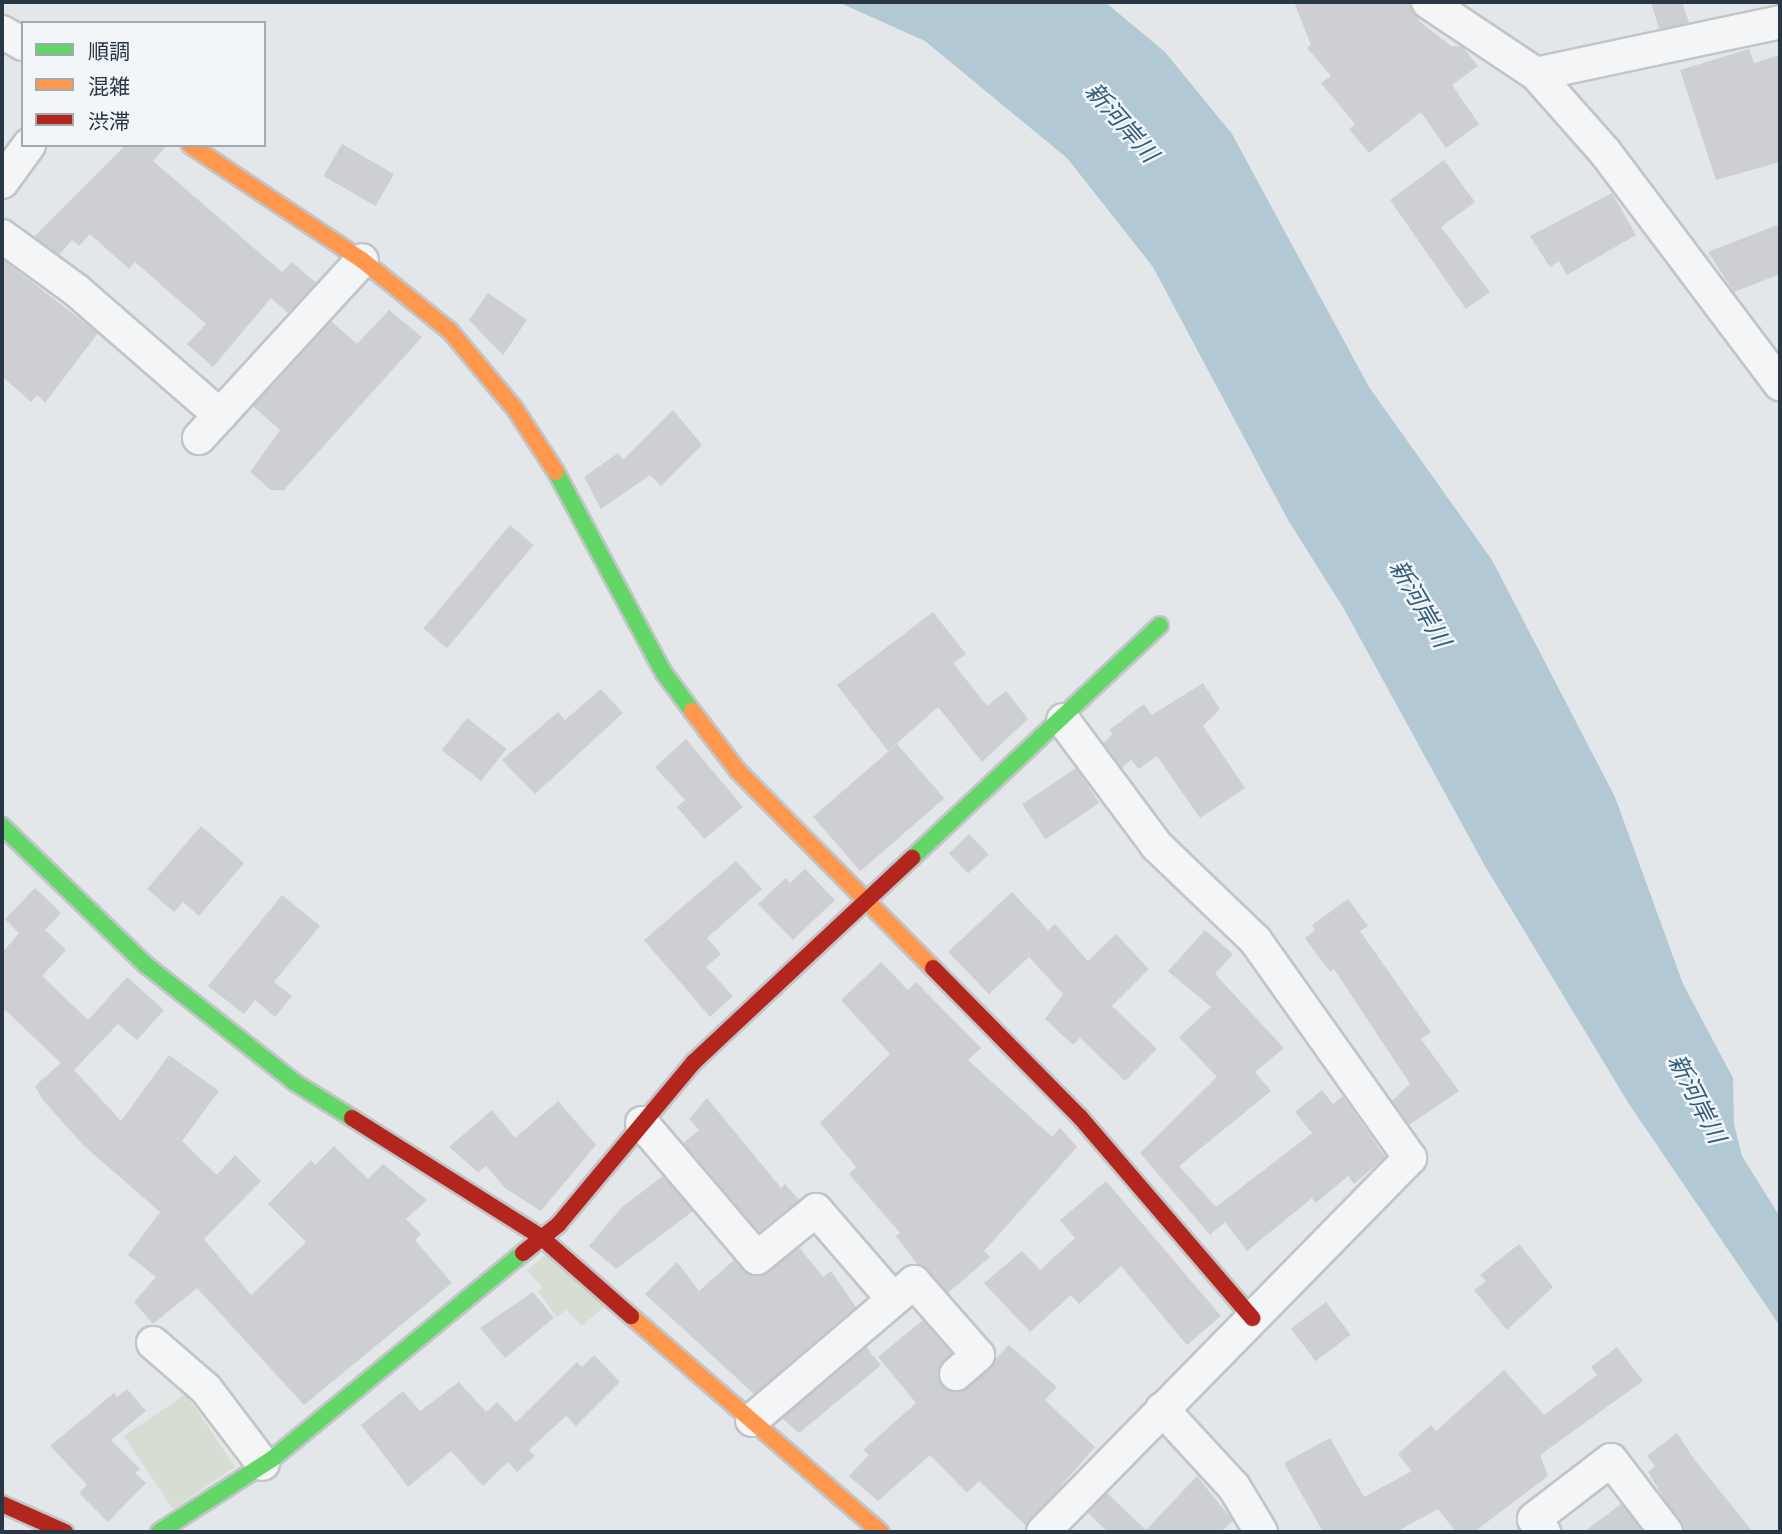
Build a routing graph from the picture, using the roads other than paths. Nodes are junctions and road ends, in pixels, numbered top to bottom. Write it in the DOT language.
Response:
graph roads {
  1 [pos="1427,2"];
  2 [pos="1780,22"];
  3 [pos="2,32"];
  4 [pos="21,43"];
  5 [pos="1536,74"];
  6 [pos="28,147"];
  7 [pos="193,147"];
  8 [pos="2,182"];
  9 [pos="2,236"];
  10 [pos="362,260"];
  11 [pos="1780,384"];
  12 [pos="1160,625"];
  13 [pos="1063,720"];
  14 [pos="2,826"];
  15 [pos="867,904"];
  16 [pos="642,1123"];
  17 [pos="541,1237"];
  18 [pos="893,1299"];
  19 [pos="1252,1318"];
  20 [pos="152,1343"];
  21 [pos="956,1374"];
  22 [pos="1162,1409"];
  23 [pos="752,1420"];
  24 [pos="263,1464"];
  25 [pos="2,1504"];
  26 [pos="65,1532"];
  27 [pos="159,1532"];
  28 [pos="880,1532"];
  29 [pos="1043,1532"];
  30 [pos="1261,1532"];
  31 [pos="1544,1532"];
  32 [pos="1666,1532"];
  1 -- 5 [label="street"];
  2 -- 5 [label="street"];
  3 -- 4 [label="street"];
  5 -- 11 [label="street"];
  6 -- 8 [label="street"];
  7 -- 10 [label="street"];
  9 -- 10 [label="street"];
  10 -- 15 [label="street"];
  12 -- 13 [label="street"];
  13 -- 15 [label="street"];
  13 -- 19 [label="street"];
  14 -- 17 [label="street"];
  15 -- 16 [label="street"];
  15 -- 19 [label="street"];
  16 -- 17 [label="street"];
  16 -- 18 [label="street"];
  17 -- 23 [label="street"];
  17 -- 24 [label="street"];
  18 -- 21 [label="street"];
  18 -- 23 [label="street"];
  19 -- 22 [label="street"];
  20 -- 24 [label="street"];
  22 -- 29 [label="street"];
  22 -- 30 [label="street"];
  23 -- 28 [label="street"];
  24 -- 27 [label="street"];
  25 -- 26 [label="street"];
  31 -- 32 [label="street"];
}
